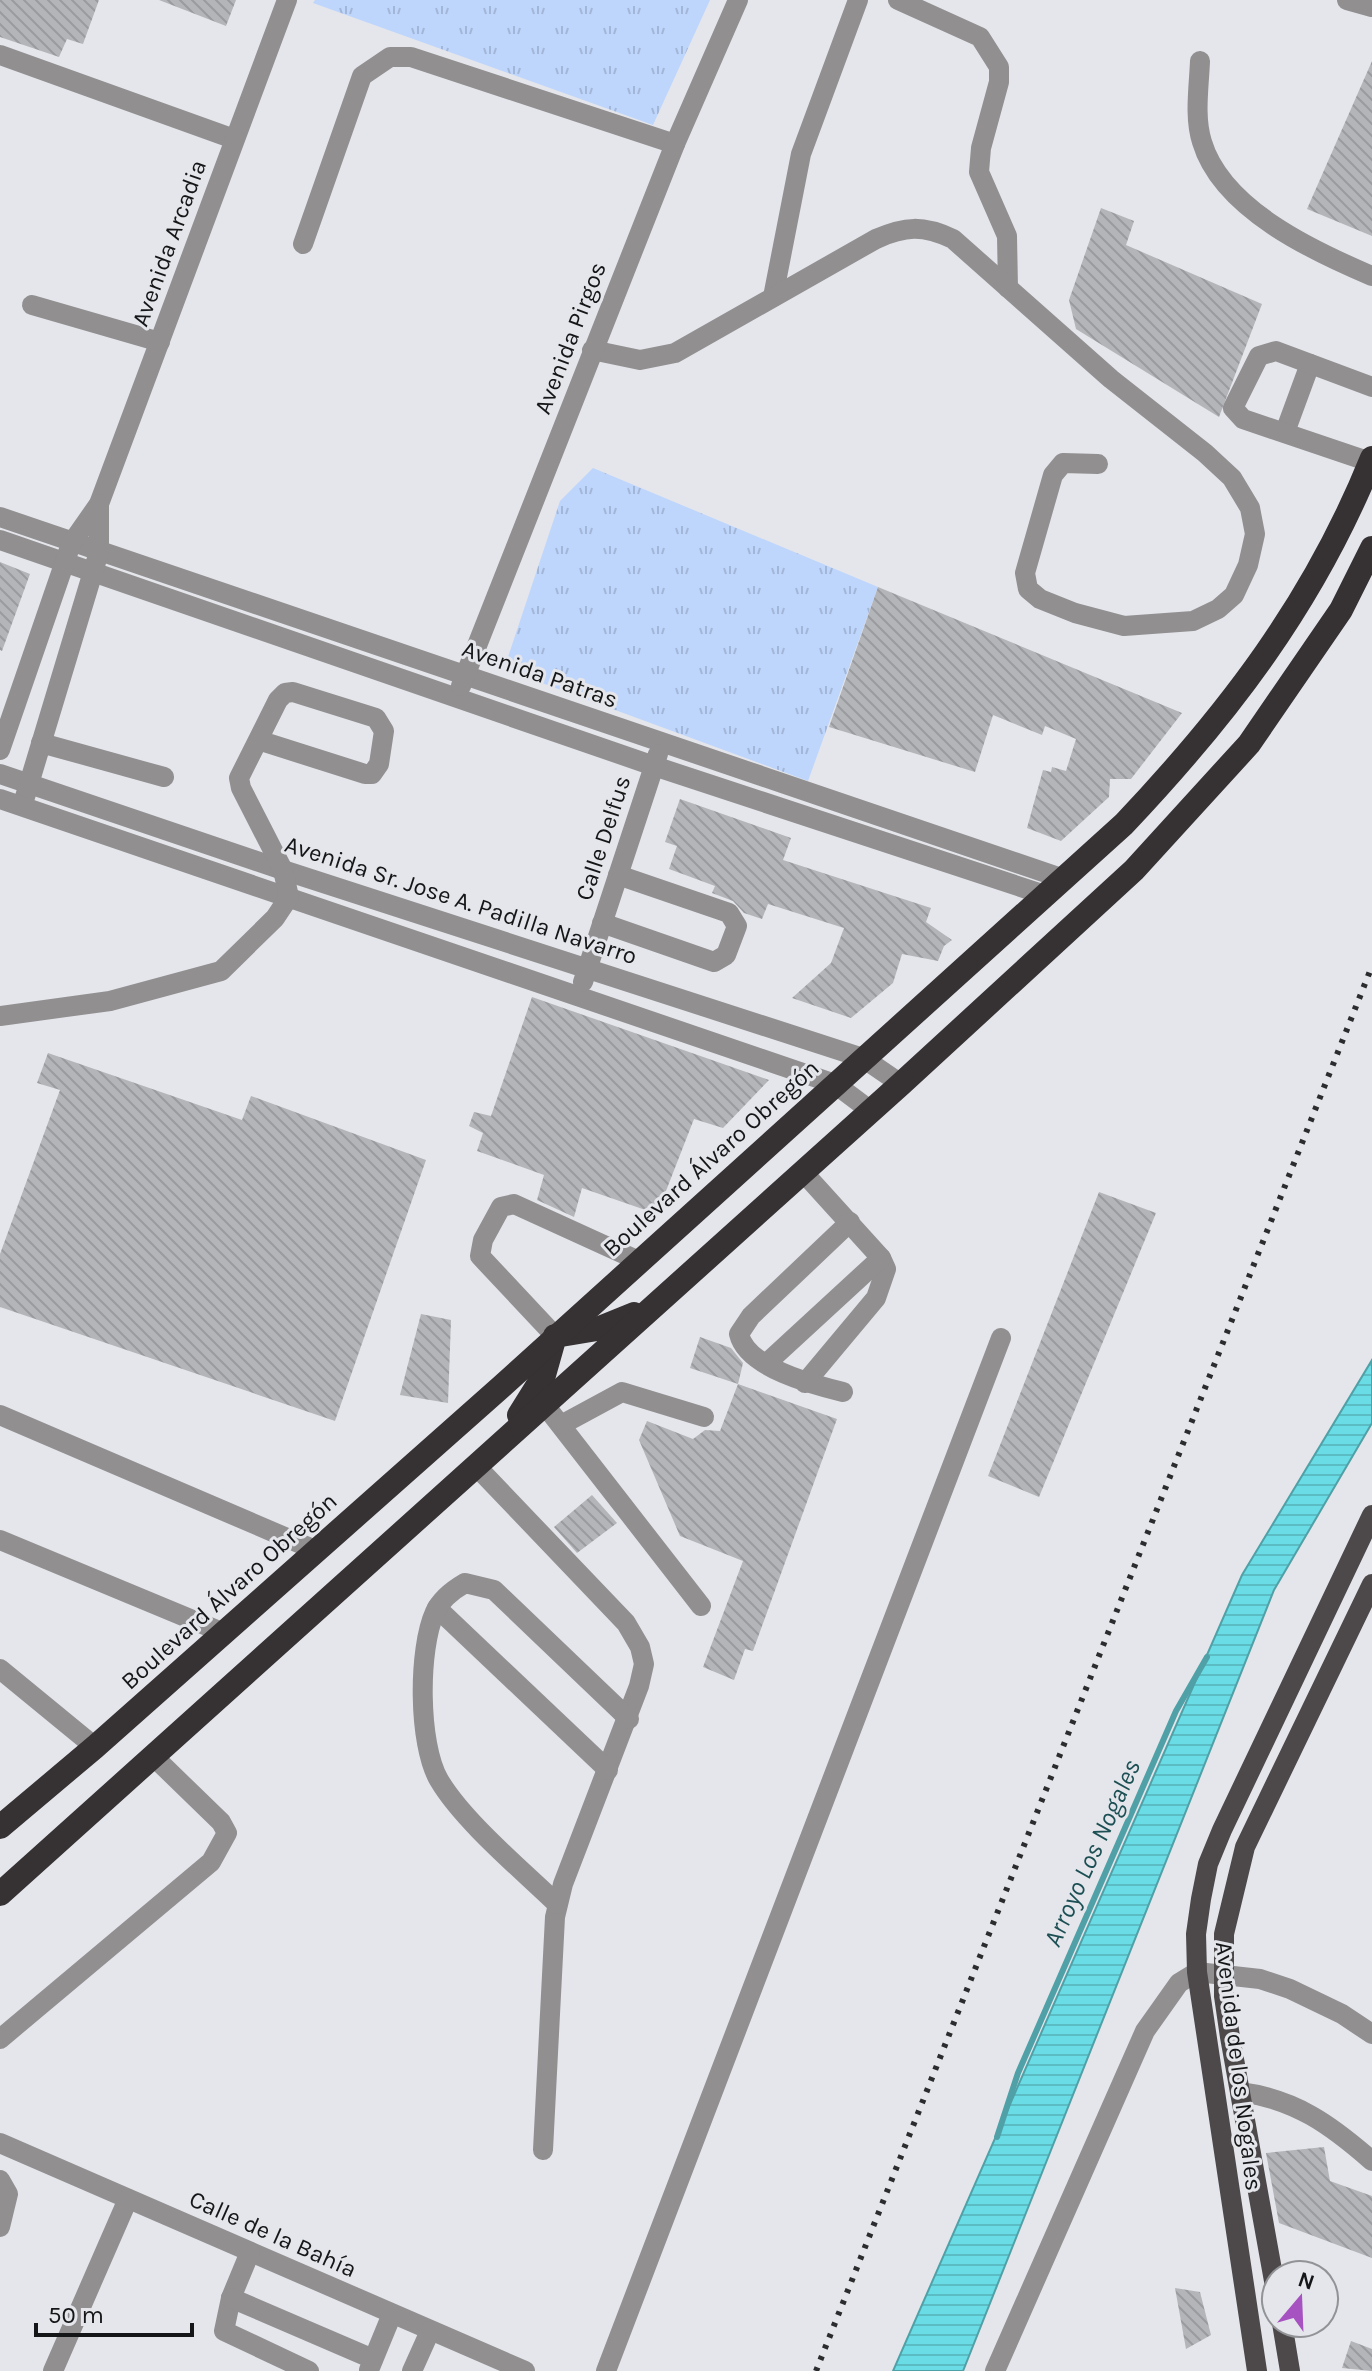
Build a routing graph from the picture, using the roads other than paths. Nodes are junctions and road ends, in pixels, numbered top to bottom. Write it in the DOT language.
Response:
graph roads {
  1 [pos="287,0"];
  2 [pos="738,0"];
  3 [pos="858,0"];
  4 [pos="898,0"];
  5 [pos="1347,0"];
  6 [pos="1372,7"];
  7 [pos="0,55"];
  8 [pos="1200,61"];
  9 [pos="234,139"];
  10 [pos="675,144"];
  11 [pos="303,244"];
  12 [pos="1372,276"];
  13 [pos="1008,288"];
  14 [pos="773,297"];
  15 [pos="32,305"];
  16 [pos="160,342"];
  17 [pos="592,350"];
  18 [pos="1310,364"];
  19 [pos="1372,387"];
  20 [pos="1285,432"];
  21 [pos="1371,460"];
  22 [pos="1098,464"];
  23 [pos="99,504"];
  24 [pos="0,517"];
  25 [pos="0,540"];
  26 [pos="71,544"];
  27 [pos="1372,548"];
  28 [pos="99,552"];
  29 [pos="64,564"];
  30 [pos="92,574"];
  31 [pos="465,676"];
  32 [pos="457,698"];
  33 [pos="258,740"];
  34 [pos="41,743"];
  35 [pos="662,743"];
  36 [pos="0,750"];
  37 [pos="654,766"];
  38 [pos="0,774"];
  39 [pos="164,777"];
  40 [pos="29,784"];
  41 [pos="0,799"];
  42 [pos="21,806"];
  43 [pos="283,870"];
  44 [pos="618,875"];
  45 [pos="1064,879"];
  46 [pos="1045,895"];
  47 [pos="289,897"];
  48 [pos="602,923"];
  49 [pos="587,969"];
  50 [pos="578,995"];
  51 [pos="0,1016"];
  52 [pos="863,1058"];
  53 [pos="835,1084"];
  54 [pos="901,1084"];
  55 [pos="871,1111"];
  56 [pos="803,1172"];
  57 [pos="850,1222"];
  58 [pos="881,1258"];
  59 [pos="639,1261"];
  60 [pos="661,1300"];
  61 [pos="555,1336"];
  62 [pos="1001,1338"];
  63 [pos="767,1363"];
  64 [pos="805,1383"];
  65 [pos="843,1392"];
  66 [pos="544,1404"];
  67 [pos="0,1415"];
  68 [pos="704,1417"];
  69 [pos="561,1425"];
  70 [pos="485,1458"];
  71 [pos="1372,1515"];
  72 [pos="0,1540"];
  73 [pos="315,1550"];
  74 [pos="1372,1584"];
  75 [pos="701,1606"];
  76 [pos="437,1608"];
  77 [pos="224,1633"];
  78 [pos="0,1669"];
  79 [pos="629,1719"];
  80 [pos="95,1747"];
  81 [pos="153,1756"];
  82 [pos="608,1770"];
  83 [pos="0,1827"];
  84 [pos="0,1894"];
  85 [pos="557,1904"];
  86 [pos="1197,1972"];
  87 [pos="1224,1974"];
  88 [pos="1372,2034"];
  89 [pos="0,2039"];
  90 [pos="1240,2092"];
  91 [pos="0,2143"];
  92 [pos="543,2150"];
  93 [pos="1372,2161"];
  94 [pos="0,2180"];
  95 [pos="128,2199"];
  96 [pos="0,2227"];
  97 [pos="250,2252"];
  98 [pos="1270,2259"];
  99 [pos="231,2298"];
  100 [pos="392,2314"];
  101 [pos="430,2331"];
  102 [pos="1285,2339"];
  103 [pos="370,2365"];
  104 [pos="53,2371"];
  105 [pos="309,2371"];
  106 [pos="412,2371"];
  107 [pos="525,2371"];
  108 [pos="606,2371"];
  109 [pos="995,2371"];
  110 [pos="1257,2371"];
  111 [pos="1290,2371"];
  1 -- 9 [label="street, Avenida Arcadia"];
  2 -- 10 [label="street, Avenida Pirgos"];
  3 -- 14 [label="street"];
  4 -- 13 [label="street"];
  5 -- 6 [label="street"];
  7 -- 9 [label="street"];
  8 -- 12 [label="street"];
  9 -- 16 [label="street, Avenida Arcadia"];
  10 -- 11 [label="street"];
  10 -- 17 [label="street, Avenida Pirgos"];
  13 -- 14 [label="street"];
  13 -- 22 [label="street"];
  14 -- 17 [label="street"];
  15 -- 16 [label="street"];
  16 -- 23 [label="street, Avenida Arcadia"];
  17 -- 31 [label="street, Avenida Pirgos"];
  18 -- 19 [label="street"];
  18 -- 20 [label="street"];
  18 -- 20 [label="street"];
  20 -- 21 [label="street"];
  21 -- 45 [label="highway, Boulevard Álvaro Obregón"];
  23 -- 26 [label="street, Avenida Arcadia"];
  23 -- 28 [label="street, Avenida Arcadia"];
  24 -- 26 [label="street, Avenida Patras"];
  25 -- 29 [label="street, Avenida Patras"];
  26 -- 28 [label="street, Avenida Patras"];
  26 -- 29 [label="street, Avenida Arcadia"];
  27 -- 54 [label="highway"];
  28 -- 30 [label="street, Avenida Arcadia"];
  28 -- 31 [label="street, Avenida Patras"];
  29 -- 30 [label="street, Avenida Patras"];
  29 -- 36 [label="street, Avenida Arcadia"];
  30 -- 32 [label="street, Avenida Patras"];
  30 -- 34 [label="street, Avenida Arcadia"];
  31 -- 32 [label="street, Avenida Pirgos"];
  31 -- 35 [label="street, Avenida Patras"];
  32 -- 37 [label="street, Avenida Patras"];
  33 -- 33 [label="street"];
  33 -- 43 [label="street"];
  34 -- 39 [label="street"];
  34 -- 40 [label="street, Avenida Arcadia"];
  35 -- 37 [label="street, Calle Delfus"];
  35 -- 45 [label="street, Avenida Patras"];
  37 -- 44 [label="street, Calle Delfus"];
  37 -- 46 [label="street, Avenida Patras"];
  38 -- 40 [label="street, Avenida Sr. Jose A. Padilla Navarro"];
  40 -- 42 [label="street, Avenida Arcadia"];
  40 -- 43 [label="street, Avenida Sr. Jose A. Padilla Navarro"];
  41 -- 42 [label="street, Avenida Sr. Jose A. Padilla Navarro"];
  42 -- 47 [label="street, Avenida Sr. Jose A. Padilla Navarro"];
  43 -- 47 [label="street"];
  43 -- 49 [label="street, Avenida Sr. Jose A. Padilla Navarro"];
  44 -- 48 [label="street, Calle Delfus"];
  44 -- 48 [label="street"];
  45 -- 46 [label="highway, Boulevard Álvaro Obregón"];
  46 -- 52 [label="highway, Boulevard Álvaro Obregón"];
  47 -- 50 [label="street, Avenida Sr. Jose A. Padilla Navarro"];
  47 -- 51 [label="street"];
  48 -- 49 [label="street, Calle Delfus"];
  49 -- 50 [label="street, Calle Delfus"];
  49 -- 52 [label="street, Avenida Sr. Jose A. Padilla Navarro"];
  50 -- 53 [label="street, Avenida Sr. Jose A. Padilla Navarro"];
  52 -- 53 [label="highway, Boulevard Álvaro Obregón"];
  52 -- 54 [label="street, Avenida Sr. Jose A. Padilla Navarro"];
  53 -- 55 [label="street, Avenida Sr. Jose A. Padilla Navarro"];
  53 -- 59 [label="highway, Boulevard Álvaro Obregón"];
  54 -- 55 [label="highway"];
  55 -- 56 [label="highway"];
  56 -- 57 [label="street"];
  56 -- 60 [label="highway"];
  57 -- 58 [label="street"];
  57 -- 63 [label="street"];
  58 -- 63 [label="street"];
  58 -- 64 [label="street"];
  59 -- 61 [label="highway, Boulevard Álvaro Obregón"];
  59 -- 61 [label="street"];
  60 -- 61 [label="highway"];
  60 -- 66 [label="highway"];
  61 -- 70 [label="highway"];
  61 -- 73 [label="highway, Boulevard Álvaro Obregón"];
  62 -- 108 [label="street"];
  63 -- 64 [label="street"];
  64 -- 65 [label="street"];
  66 -- 69 [label="street"];
  66 -- 70 [label="highway"];
  67 -- 73 [label="street"];
  68 -- 69 [label="street"];
  69 -- 75 [label="street"];
  70 -- 79 [label="street"];
  70 -- 81 [label="highway"];
  71 -- 86 [label="main road, Avenida de los Nogales"];
  72 -- 77 [label="street"];
  73 -- 77 [label="highway, Boulevard Álvaro Obregón"];
  74 -- 87 [label="main road, Avenida de los Nogales"];
  76 -- 79 [label="street"];
  76 -- 82 [label="street"];
  76 -- 85 [label="street"];
  77 -- 80 [label="highway, Boulevard Álvaro Obregón"];
  78 -- 80 [label="street"];
  79 -- 82 [label="street"];
  80 -- 83 [label="highway, Boulevard Álvaro Obregón"];
  81 -- 84 [label="highway"];
  81 -- 89 [label="street"];
  82 -- 85 [label="street"];
  85 -- 92 [label="street"];
  86 -- 87 [label="street"];
  86 -- 109 [label="street"];
  86 -- 110 [label="main road, Avenida de los Nogales"];
  87 -- 88 [label="street"];
  87 -- 90 [label="main road, Avenida de los Nogales"];
  90 -- 93 [label="street"];
  90 -- 98 [label="main road, Avenida de los Nogales"];
  91 -- 95 [label="street, Calle de la Bahía"];
  94 -- 96 [label="street"];
  95 -- 97 [label="street, Calle de la Bahía"];
  95 -- 104 [label="street"];
  97 -- 99 [label="street"];
  97 -- 100 [label="street, Calle de la Bahía"];
  99 -- 103 [label="street"];
  99 -- 105 [label="street"];
  100 -- 101 [label="street, Calle de la Bahía"];
  100 -- 103 [label="street"];
  101 -- 106 [label="street"];
  101 -- 107 [label="street, Calle de la Bahía"];
  102 -- 111 [label="main road"];
}
